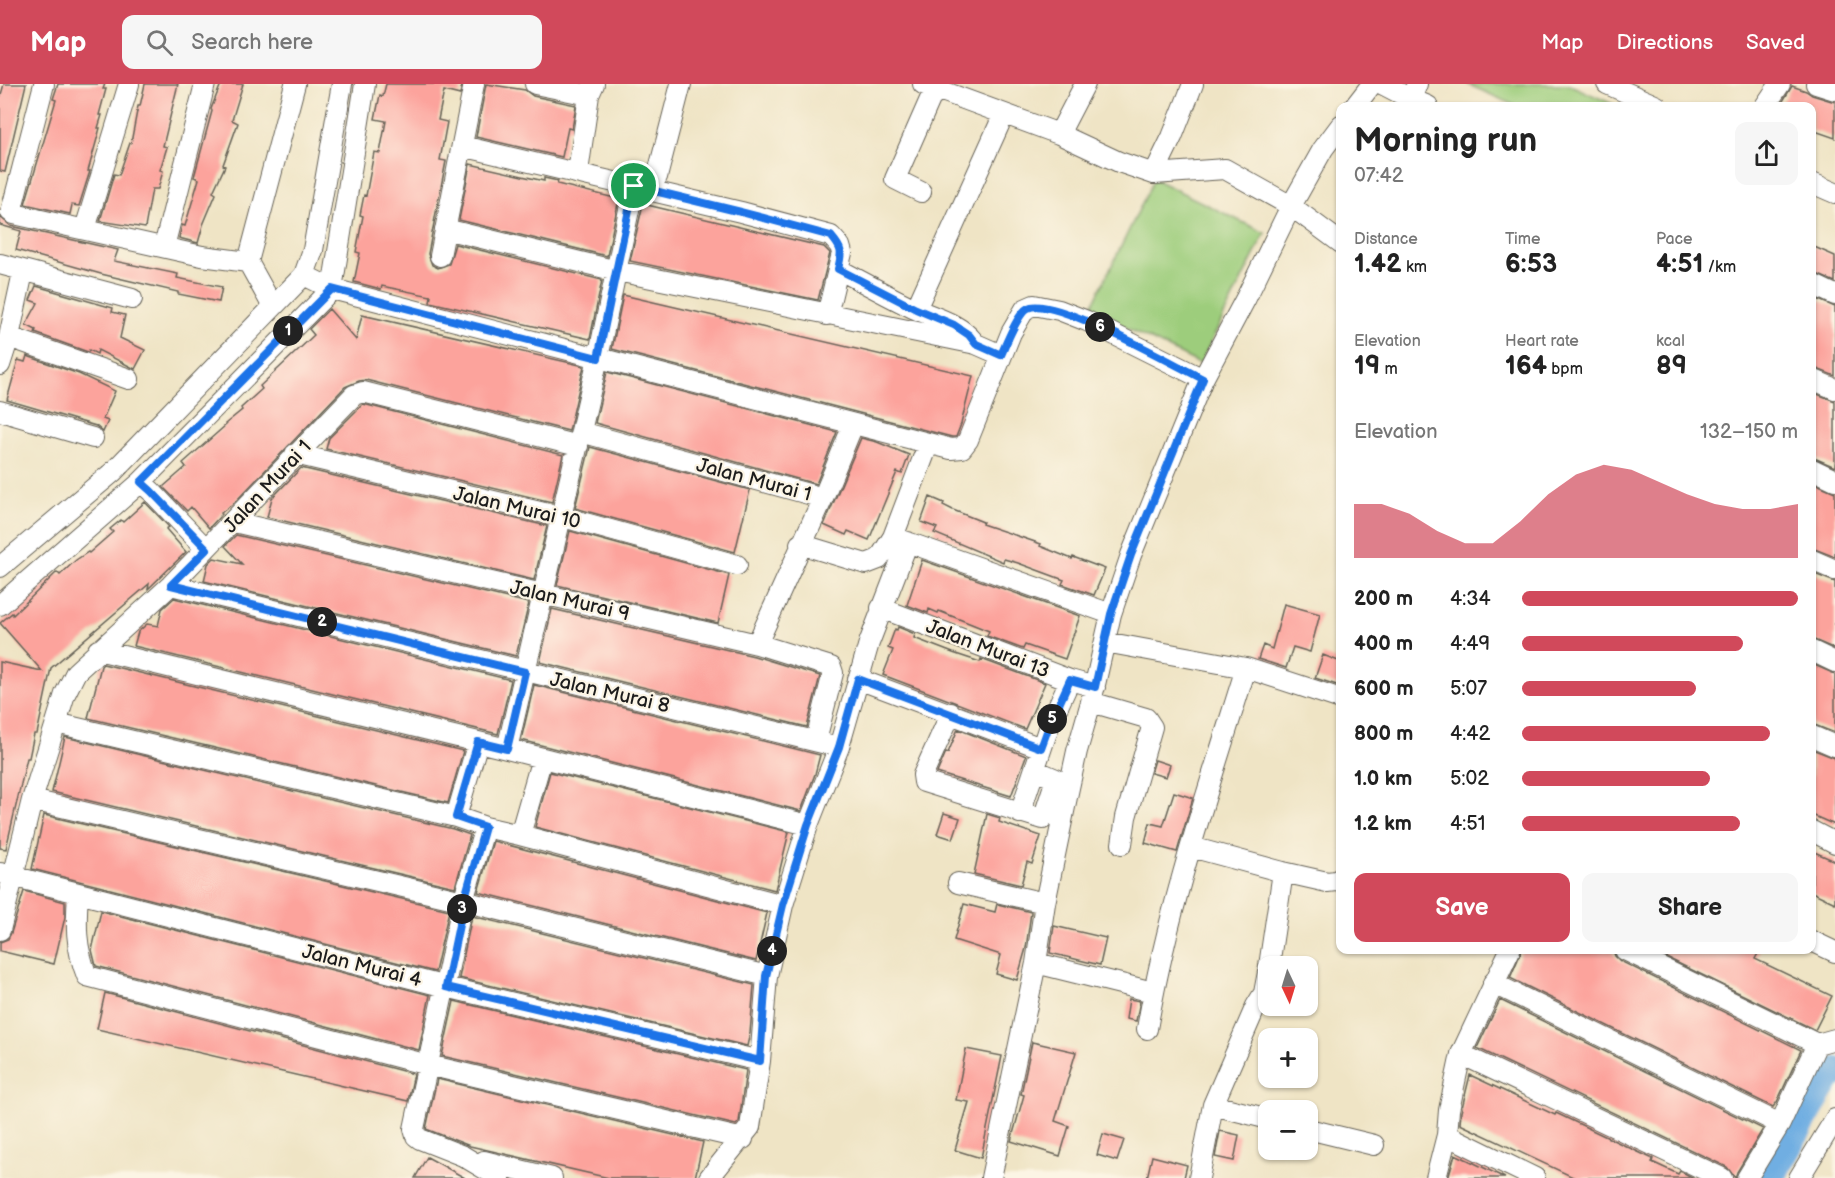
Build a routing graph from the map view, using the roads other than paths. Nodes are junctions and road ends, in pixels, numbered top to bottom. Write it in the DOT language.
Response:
graph roads {
  1 [pos="44,84"];
  2 [pos="129,84"];
  3 [pos="205,84"];
  4 [pos="295,84"];
  5 [pos="342,84"];
  6 [pos="365,84"];
  7 [pos="474,84"];
  8 [pos="535,84"];
  9 [pos="681,84"];
  10 [pos="1085,84"];
  11 [pos="1193,84"];
  12 [pos="1372,84"];
  13 [pos="1382,84"];
  14 [pos="1607,84"];
  15 [pos="1780,84"];
  16 [pos="1816,84"];
  17 [pos="929,86"];
  18 [pos="592,89"];
  19 [pos="1835,90"];
  20 [pos="1419,96"];
  21 [pos="1358,102"];
  22 [pos="1648,102"];
  23 [pos="1768,102"];
  24 [pos="1004,114"];
  25 [pos="1336,132"];
  26 [pos="1059,134"];
  27 [pos="462,146"];
  28 [pos="578,172"];
  29 [pos="1154,174"];
  30 [pos="1816,185"];
  31 [pos="637,187"];
  32 [pos="921,192"];
  33 [pos="1835,193"];
  34 [pos="1290,206"];
  35 [pos="85,229"];
  36 [pos="445,229"];
  37 [pos="1336,239"];
  38 [pos="164,247"];
  39 [pos="440,255"];
  40 [pos="248,262"];
  41 [pos="0,264"];
  42 [pos="838,269"];
  43 [pos="22,272"];
  44 [pos="617,272"];
  45 [pos="304,275"];
  46 [pos="1816,286"];
  47 [pos="332,289"];
  48 [pos="1835,295"];
  49 [pos="132,299"];
  50 [pos="273,307"];
  51 [pos="916,309"];
  52 [pos="827,315"];
  53 [pos="9,337"];
  54 [pos="976,344"];
  55 [pos="1001,355"];
  56 [pos="598,358"];
  57 [pos="0,365"];
  58 [pos="129,379"];
  59 [pos="1203,379"];
  60 [pos="1816,381"];
  61 [pos="1835,389"];
  62 [pos="0,411"];
  63 [pos="853,424"];
  64 [pos="93,438"];
  65 [pos="580,439"];
  66 [pos="928,445"];
  67 [pos="296,454"];
  68 [pos="1816,471"];
  69 [pos="1835,480"];
  70 [pos="141,482"];
  71 [pos="823,498"];
  72 [pos="561,517"];
  73 [pos="234,522"];
  74 [pos="900,540"];
  75 [pos="800,544"];
  76 [pos="207,549"];
  77 [pos="1816,562"];
  78 [pos="737,565"];
  79 [pos="0,567"];
  80 [pos="1835,570"];
  81 [pos="171,585"];
  82 [pos="543,593"];
  83 [pos="0,605"];
  84 [pos="881,608"];
  85 [pos="1111,614"];
  86 [pos="1105,642"];
  87 [pos="757,644"];
  88 [pos="98,650"];
  89 [pos="1816,653"];
  90 [pos="1835,662"];
  91 [pos="1246,668"];
  92 [pos="525,672"];
  93 [pos="858,679"];
  94 [pos="1070,680"];
  95 [pos="1093,695"];
  96 [pos="1336,697"];
  97 [pos="951,713"];
  98 [pos="56,723"];
  99 [pos="1816,738"];
  100 [pos="816,740"];
  101 [pos="478,742"];
  102 [pos="1835,746"];
  103 [pos="839,747"];
  104 [pos="1041,748"];
  105 [pos="507,749"];
  106 [pos="542,758"];
  107 [pos="32,800"];
  108 [pos="456,817"];
  109 [pos="808,825"];
  110 [pos="485,827"];
  111 [pos="1816,833"];
  112 [pos="520,834"];
  113 [pos="1835,843"];
  114 [pos="1122,844"];
  115 [pos="1191,847"];
  116 [pos="1283,872"];
  117 [pos="7,875"];
  118 [pos="1336,881"];
  119 [pos="958,883"];
  120 [pos="78,893"];
  121 [pos="464,901"];
  122 [pos="1045,903"];
  123 [pos="783,905"];
  124 [pos="0,930"];
  125 [pos="1816,943"];
  126 [pos="1835,952"];
  127 [pos="1508,954"];
  128 [pos="1634,954"];
  129 [pos="1270,956"];
  130 [pos="1036,963"];
  131 [pos="766,976"];
  132 [pos="1493,982"];
  133 [pos="446,987"];
  134 [pos="1154,992"];
  135 [pos="1258,1004"];
  136 [pos="1147,1029"];
  137 [pos="1826,1041"];
  138 [pos="1461,1054"];
  139 [pos="760,1061"];
  140 [pos="428,1065"];
  141 [pos="1213,1105"];
  142 [pos="1258,1116"];
  143 [pos="1835,1119"];
  144 [pos="1780,1124"];
  145 [pos="1318,1131"];
  146 [pos="1447,1136"];
  147 [pos="743,1139"];
  148 [pos="1828,1141"];
  149 [pos="1374,1145"];
  150 [pos="463,1156"];
  151 [pos="500,1178"];
  152 [pos="552,1178"];
  153 [pos="710,1178"];
  154 [pos="991,1178"];
  155 [pos="1199,1178"];
  156 [pos="1436,1178"];
  157 [pos="1535,1178"];
  158 [pos="1722,1178"];
  159 [pos="1747,1178"];
  160 [pos="1799,1178"];
  1 -- 35 [label="street"];
  2 -- 35 [label="street"];
  3 -- 38 [label="street"];
  4 -- 40 [label="street"];
  5 -- 45 [label="street"];
  6 -- 47 [label="street"];
  7 -- 27 [label="street"];
  8 -- 18 [label="street"];
  9 -- 31 [label="street"];
  10 -- 26 [label="street"];
  11 -- 29 [label="street"];
  12 -- 21 [label="street"];
  13 -- 20 [label="street"];
  14 -- 22 [label="street"];
  15 -- 23 [label="street"];
  16 -- 19 [label="street"];
  17 -- 24 [label="street"];
  17 -- 32 [label="street"];
  18 -- 28 [label="street"];
  24 -- 26 [label="street"];
  24 -- 51 [label="street"];
  25 -- 34 [label="street"];
  26 -- 29 [label="street"];
  27 -- 28 [label="street"];
  27 -- 36 [label="street"];
  28 -- 31 [label="street"];
  29 -- 34 [label="street"];
  30 -- 33 [label="street"];
  31 -- 42 [label="street"];
  31 -- 44 [label="street"];
  34 -- 37 [label="street"];
  34 -- 59 [label="street"];
  35 -- 38 [label="street"];
  36 -- 39 [label="street"];
  36 -- 44 [label="street"];
  38 -- 40 [label="street"];
  40 -- 50 [label="street"];
  41 -- 43 [label="street"];
  42 -- 51 [label="street"];
  42 -- 52 [label="street"];
  43 -- 49 [label="street"];
  43 -- 53 [label="street"];
  44 -- 52 [label="street"];
  44 -- 56 [label="street"];
  45 -- 47 [label="street"];
  45 -- 50 [label="street"];
  46 -- 48 [label="street"];
  47 -- 56 [label="street"];
  47 -- 70 [label="street"];
  50 -- 79 [label="street"];
  51 -- 54 [label="street"];
  52 -- 54 [label="street"];
  53 -- 57 [label="street"];
  53 -- 58 [label="street"];
  54 -- 55 [label="street"];
  55 -- 59 [label="street"];
  55 -- 66 [label="street"];
  56 -- 63 [label="street"];
  56 -- 65 [label="street"];
  59 -- 85 [label="street"];
  60 -- 61 [label="street"];
  62 -- 64 [label="street"];
  63 -- 66 [label="street"];
  63 -- 71 [label="street"];
  65 -- 67 [label="street, Jalan Murai 1"];
  65 -- 71 [label="street, Jalan Murai 1"];
  65 -- 72 [label="street"];
  66 -- 74 [label="street"];
  67 -- 72 [label="street, Jalan Murai 10"];
  67 -- 73 [label="street, Jalan Murai 1"];
  68 -- 69 [label="street"];
  70 -- 76 [label="street"];
  70 -- 83 [label="street"];
  71 -- 75 [label="street"];
  72 -- 78 [label="street, Jalan Murai 10"];
  72 -- 82 [label="street"];
  73 -- 76 [label="street, Jalan Murai 1"];
  73 -- 82 [label="street, Jalan Murai 9"];
  74 -- 75 [label="street"];
  74 -- 84 [label="street"];
  74 -- 85 [label="street"];
  75 -- 87 [label="street"];
  76 -- 81 [label="street, Jalan Murai 1"];
  77 -- 80 [label="street"];
  81 -- 88 [label="street, Jalan Murai 1"];
  81 -- 92 [label="street, Jalan Murai 8"];
  82 -- 87 [label="street, Jalan Murai 9"];
  82 -- 92 [label="street"];
  84 -- 93 [label="street"];
  84 -- 94 [label="street, Jalan Murai 13"];
  85 -- 86 [label="street"];
  86 -- 91 [label="street"];
  86 -- 95 [label="street"];
  87 -- 100 [label="street, Jalan Murai 9"];
  88 -- 98 [label="street, Jalan Murai 1"];
  88 -- 101 [label="street"];
  89 -- 90 [label="street"];
  91 -- 96 [label="street"];
  91 -- 115 [label="street"];
  92 -- 100 [label="street, Jalan Murai 8"];
  92 -- 105 [label="street"];
  93 -- 97 [label="street"];
  93 -- 103 [label="street"];
  94 -- 95 [label="street, Jalan Murai 13"];
  94 -- 104 [label="street"];
  95 -- 114 [label="street, Jalan Murai 13"];
  95 -- 122 [label="street"];
  97 -- 104 [label="street"];
  97 -- 104 [label="street"];
  98 -- 107 [label="street, Jalan Murai 1"];
  98 -- 108 [label="street"];
  99 -- 102 [label="street"];
  100 -- 103 [label="street, Jalan Murai 8"];
  101 -- 105 [label="street"];
  101 -- 108 [label="street"];
  103 -- 109 [label="street"];
  105 -- 106 [label="street"];
  106 -- 109 [label="street"];
  106 -- 112 [label="street"];
  107 -- 117 [label="street, Jalan Murai 1"];
  107 -- 121 [label="street"];
  108 -- 110 [label="street"];
  109 -- 123 [label="street"];
  110 -- 112 [label="street"];
  110 -- 121 [label="street"];
  111 -- 113 [label="street"];
  112 -- 123 [label="street"];
  115 -- 116 [label="street"];
  115 -- 134 [label="street"];
  116 -- 118 [label="street"];
  116 -- 129 [label="street"];
  117 -- 120 [label="street, Jalan Murai 4"];
  117 -- 124 [label="street, Jalan Murai 1"];
  119 -- 122 [label="street"];
  120 -- 133 [label="street, Jalan Murai 4"];
  120 -- 140 [label="street"];
  121 -- 131 [label="street"];
  121 -- 133 [label="street"];
  122 -- 130 [label="street"];
  123 -- 131 [label="street"];
  125 -- 126 [label="street"];
  127 -- 132 [label="street"];
  128 -- 137 [label="street"];
  130 -- 134 [label="street"];
  130 -- 154 [label="street"];
  131 -- 139 [label="street"];
  132 -- 138 [label="street"];
  132 -- 144 [label="street"];
  133 -- 139 [label="street, Jalan Murai 4"];
  133 -- 140 [label="street"];
  134 -- 136 [label="street"];
  135 -- 141 [label="street"];
  137 -- 144 [label="street"];
  138 -- 146 [label="street"];
  138 -- 158 [label="street"];
  139 -- 147 [label="street"];
  140 -- 147 [label="street"];
  140 -- 150 [label="street"];
  141 -- 142 [label="street"];
  141 -- 155 [label="street"];
  143 -- 148 [label="street"];
  144 -- 159 [label="street"];
  145 -- 149 [label="street"];
  146 -- 156 [label="street"];
  146 -- 157 [label="street"];
  147 -- 153 [label="street"];
  148 -- 160 [label="street"];
  150 -- 151 [label="street"];
  150 -- 152 [label="street"];
}
